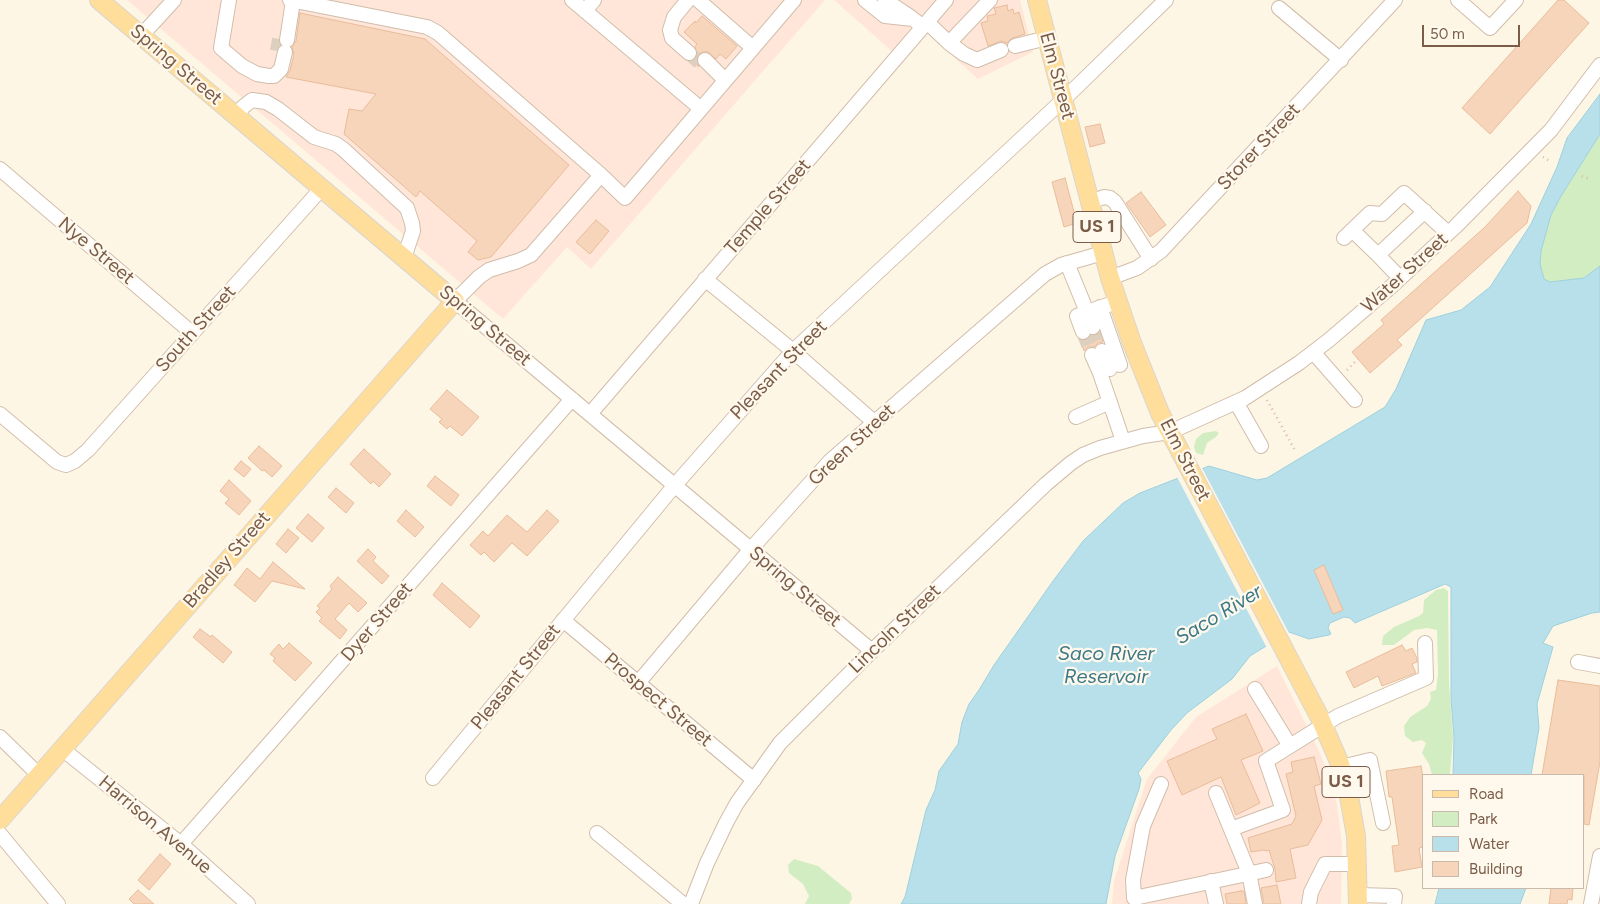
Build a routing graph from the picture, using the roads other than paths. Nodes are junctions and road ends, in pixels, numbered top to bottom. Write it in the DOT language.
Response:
graph roads {
  1 [pos="99,0"];
  2 [pos="174,0"];
  3 [pos="229,0"];
  4 [pos="286,0"];
  5 [pos="291,0"];
  6 [pos="572,0"];
  7 [pos="594,0"];
  8 [pos="688,0"];
  9 [pos="698,0"];
  10 [pos="794,0"];
  11 [pos="865,0"];
  12 [pos="885,0"];
  13 [pos="900,0"];
  14 [pos="946,0"];
  15 [pos="990,0"];
  16 [pos="1037,0"];
  17 [pos="1166,0"];
  18 [pos="1395,0"];
  19 [pos="1458,0"];
  20 [pos="1516,0"];
  21 [pos="1279,8"];
  22 [pos="585,11"];
  23 [pos="921,23"];
  24 [pos="141,36"];
  25 [pos="1039,40"];
  26 [pos="949,43"];
  27 [pos="1015,44"];
  28 [pos="282,45"];
  29 [pos="753,48"];
  30 [pos="1001,48"];
  31 [pos="691,51"];
  32 [pos="1341,60"];
  33 [pos="703,63"];
  34 [pos="1600,65"];
  35 [pos="723,79"];
  36 [pos="1063,100"];
  37 [pos="700,108"];
  38 [pos="237,116"];
  39 [pos="0,169"];
  40 [pos="601,175"];
  41 [pos="322,188"];
  42 [pos="1090,202"];
  43 [pos="1425,212"];
  44 [pos="1448,233"];
  45 [pos="1103,253"];
  46 [pos="1378,255"];
  47 [pos="404,258"];
  48 [pos="1151,259"];
  49 [pos="1067,263"];
  50 [pos="1110,278"];
  51 [pos="1400,278"];
  52 [pos="705,279"];
  53 [pos="455,301"];
  54 [pos="1117,302"];
  55 [pos="1093,309"];
  56 [pos="1088,330"];
  57 [pos="192,333"];
  58 [pos="793,351"];
  59 [pos="1313,352"];
  60 [pos="1097,353"];
  61 [pos="1139,360"];
  62 [pos="1110,369"];
  63 [pos="572,399"];
  64 [pos="1354,400"];
  65 [pos="1110,402"];
  66 [pos="1236,402"];
  67 [pos="0,414"];
  68 [pos="590,414"];
  69 [pos="1076,417"];
  70 [pos="874,422"];
  71 [pos="1170,432"];
  72 [pos="1123,441"];
  73 [pos="1261,446"];
  74 [pos="675,485"];
  75 [pos="750,550"];
  76 [pos="563,620"];
  77 [pos="1425,643"];
  78 [pos="872,652"];
  79 [pos="1578,662"];
  80 [pos="1600,666"];
  81 [pos="638,682"];
  82 [pos="1255,689"];
  83 [pos="1323,726"];
  84 [pos="0,737"];
  85 [pos="1290,746"];
  86 [pos="62,748"];
  87 [pos="1341,767"];
  88 [pos="39,775"];
  89 [pos="434,778"];
  90 [pos="754,780"];
  91 [pos="1161,784"];
  92 [pos="1216,793"];
  93 [pos="0,820"];
  94 [pos="1383,823"];
  95 [pos="1231,829"];
  96 [pos="598,833"];
  97 [pos="0,834"];
  98 [pos="181,844"];
  99 [pos="1600,856"];
  100 [pos="1358,864"];
  101 [pos="1266,870"];
  102 [pos="1249,873"];
  103 [pos="1212,881"];
  104 [pos="1163,898"];
  105 [pos="1358,900"];
  106 [pos="58,904"];
  107 [pos="248,904"];
  108 [pos="683,904"];
  109 [pos="691,904"];
  110 [pos="1216,904"];
  111 [pos="1255,904"];
  112 [pos="1309,904"];
  113 [pos="1394,904"];
  114 [pos="1591,904"];
  1 -- 24 [label="main road, Spring Street"];
  2 -- 24 [label="street"];
  3 -- 28 [label="street"];
  4 -- 28 [label="street"];
  5 -- 28 [label="street"];
  5 -- 40 [label="street"];
  6 -- 22 [label="street"];
  7 -- 22 [label="street"];
  8 -- 31 [label="street"];
  9 -- 29 [label="street"];
  10 -- 29 [label="street"];
  11 -- 23 [label="street"];
  12 -- 23 [label="street"];
  13 -- 23 [label="street"];
  14 -- 23 [label="street, Temple Street"];
  15 -- 26 [label="street"];
  16 -- 25 [label="main road, Elm Street / US 1"];
  17 -- 36 [label="street, Pleasant Street"];
  18 -- 32 [label="street, Storer Street"];
  19 -- 20 [label="street"];
  21 -- 32 [label="street"];
  22 -- 37 [label="street"];
  23 -- 26 [label="street"];
  23 -- 52 [label="street, Temple Street"];
  24 -- 38 [label="main road, Spring Street"];
  25 -- 27 [label="street"];
  25 -- 36 [label="main road, Elm Street / US 1"];
  26 -- 30 [label="street"];
  29 -- 35 [label="street"];
  32 -- 48 [label="street, Storer Street"];
  33 -- 35 [label="street"];
  34 -- 44 [label="street, Water Street"];
  35 -- 37 [label="street"];
  36 -- 42 [label="main road, Elm Street / US 1"];
  36 -- 58 [label="street, Pleasant Street"];
  37 -- 40 [label="street"];
  38 -- 41 [label="main road, Spring Street"];
  38 -- 47 [label="street"];
  39 -- 57 [label="street, Nye Street"];
  40 -- 53 [label="street"];
  41 -- 47 [label="main road, Spring Street"];
  41 -- 57 [label="street, South Street"];
  42 -- 45 [label="main road, Elm Street / US 1"];
  42 -- 48 [label="street"];
  43 -- 44 [label="street"];
  43 -- 46 [label="street"];
  43 -- 46 [label="street"];
  44 -- 51 [label="street, Water Street"];
  45 -- 49 [label="street, Green Street"];
  45 -- 50 [label="main road, Elm Street / US 1"];
  46 -- 51 [label="street"];
  47 -- 53 [label="main road, Spring Street"];
  48 -- 50 [label="street, Storer Street"];
  49 -- 55 [label="street"];
  49 -- 70 [label="street, Green Street"];
  50 -- 54 [label="main road, Elm Street / US 1"];
  51 -- 59 [label="street, Water Street"];
  52 -- 58 [label="street"];
  52 -- 68 [label="street, Temple Street"];
  53 -- 63 [label="street, Spring Street"];
  53 -- 86 [label="main road, Bradley Street"];
  54 -- 55 [label="street"];
  54 -- 61 [label="main road, Elm Street / US 1"];
  55 -- 56 [label="street"];
  55 -- 62 [label="street"];
  57 -- 67 [label="street, South Street"];
  58 -- 70 [label="street"];
  58 -- 74 [label="street, Pleasant Street"];
  59 -- 64 [label="street"];
  59 -- 66 [label="street, Water Street"];
  60 -- 62 [label="street"];
  61 -- 62 [label="street"];
  61 -- 71 [label="main road, Elm Street / US 1"];
  62 -- 65 [label="street"];
  63 -- 68 [label="street, Spring Street"];
  63 -- 98 [label="street, Dyer Street"];
  65 -- 69 [label="street"];
  65 -- 72 [label="street"];
  66 -- 71 [label="street, Water Street"];
  66 -- 73 [label="street"];
  68 -- 74 [label="street, Spring Street"];
  70 -- 75 [label="street, Green Street"];
  71 -- 72 [label="street, Lincoln Street"];
  71 -- 83 [label="main road, Elm Street / US 1"];
  72 -- 78 [label="street, Lincoln Street"];
  74 -- 75 [label="street, Spring Street"];
  74 -- 76 [label="street, Pleasant Street"];
  75 -- 78 [label="street, Spring Street"];
  75 -- 81 [label="street, Green Street"];
  76 -- 81 [label="street, Prospect Street"];
  76 -- 89 [label="street, Pleasant Street"];
  77 -- 83 [label="street"];
  78 -- 90 [label="street, Lincoln Street"];
  79 -- 80 [label="street"];
  81 -- 90 [label="street, Prospect Street"];
  82 -- 85 [label="street"];
  83 -- 85 [label="street"];
  83 -- 87 [label="main road, Elm Street / US 1"];
  84 -- 88 [label="street"];
  85 -- 95 [label="street"];
  86 -- 88 [label="main road, Bradley Street"];
  86 -- 98 [label="street, Harrison Avenue"];
  87 -- 94 [label="street"];
  87 -- 100 [label="main road, Elm Street / US 1"];
  88 -- 93 [label="main road, Bradley Street"];
  90 -- 109 [label="street, Lincoln Street"];
  91 -- 104 [label="street"];
  92 -- 95 [label="street"];
  95 -- 102 [label="street"];
  96 -- 108 [label="street"];
  97 -- 106 [label="street"];
  98 -- 107 [label="street, Harrison Avenue"];
  99 -- 114 [label="street"];
  100 -- 105 [label="main road, Elm Street / US 1"];
  100 -- 112 [label="street"];
  101 -- 102 [label="street"];
  102 -- 103 [label="street"];
  102 -- 111 [label="street"];
  103 -- 104 [label="street"];
  103 -- 110 [label="street"];
  105 -- 113 [label="street"];
}
